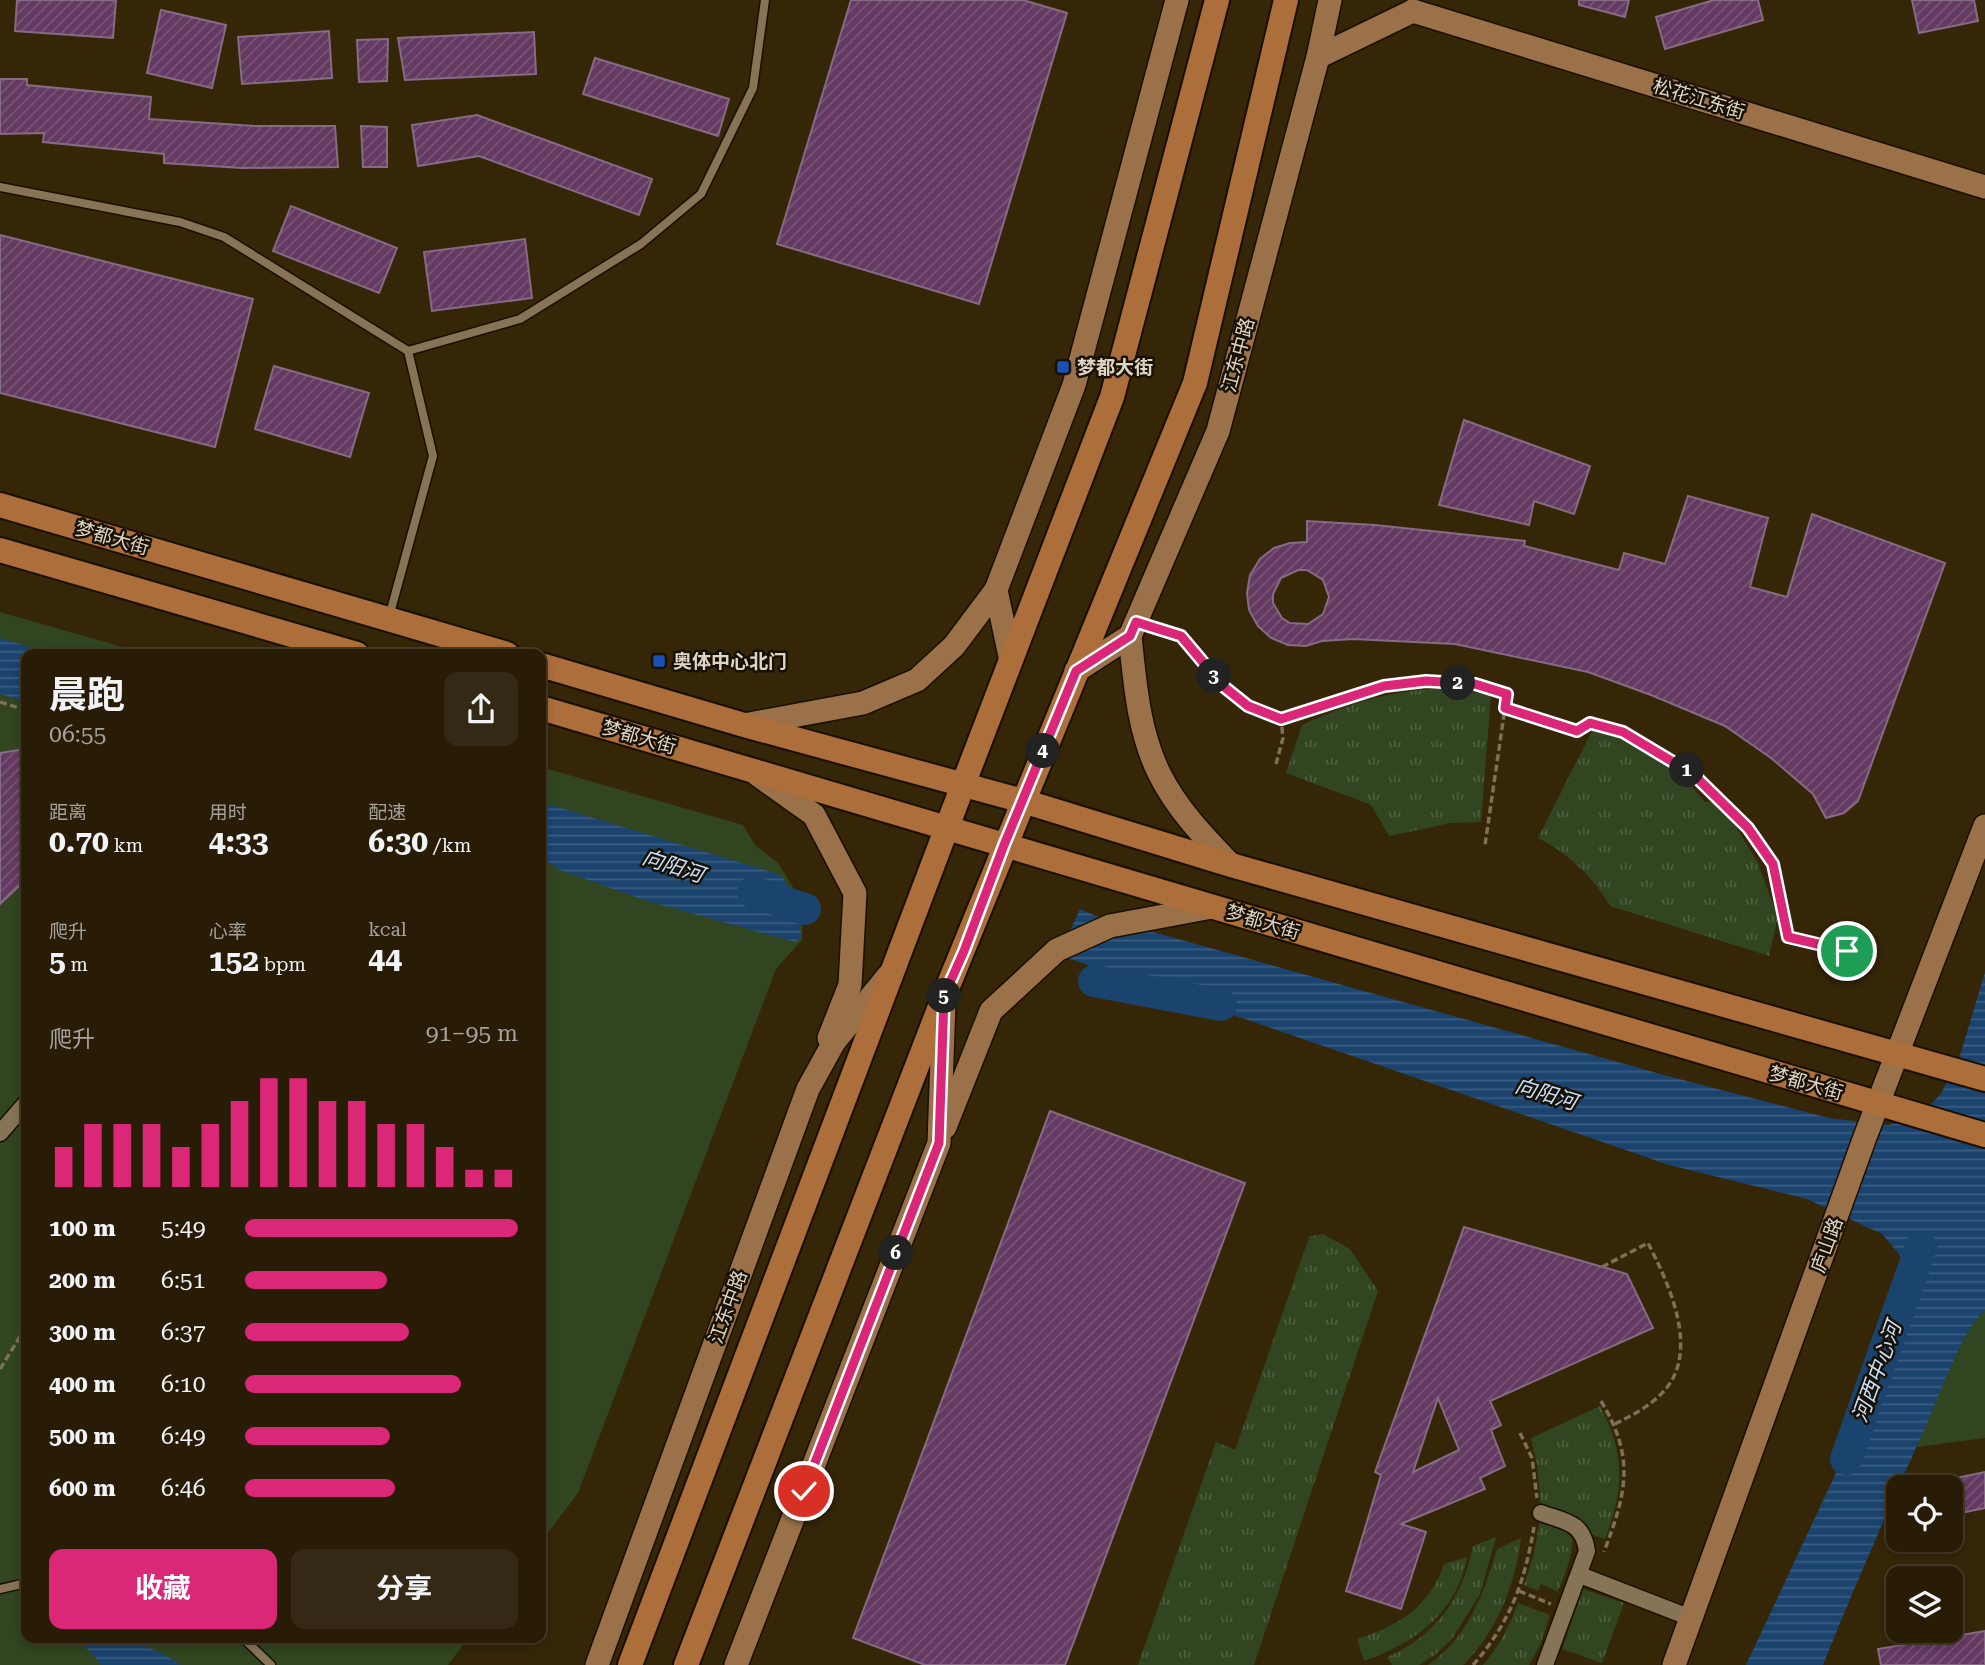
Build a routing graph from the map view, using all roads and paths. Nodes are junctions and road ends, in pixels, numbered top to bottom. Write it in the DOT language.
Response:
graph roads {
  1 [pos="765,0"];
  2 [pos="1163,0"];
  3 [pos="1177,0"];
  4 [pos="1217,0"];
  5 [pos="1286,0"];
  6 [pos="1330,0"];
  7 [pos="1408,6"];
  8 [pos="1169,33"];
  9 [pos="1318,57"];
  10 [pos="0,187"];
  11 [pos="1985,187"];
  12 [pos="408,351"];
  13 [pos="0,505"];
  14 [pos="0,550"];
  15 [pos="996,590"];
  16 [pos="388,620"];
  17 [pos="1133,629"];
  18 [pos="340,649"];
  19 [pos="490,649"];
  20 [pos="1011,661"];
  21 [pos="546,666"];
  22 [pos="1076,671"];
  23 [pos="0,702"];
  24 [pos="21,708"];
  25 [pos="1505,708"];
  26 [pos="546,709"];
  27 [pos="1281,719"];
  28 [pos="744,725"];
  29 [pos="1276,764"];
  30 [pos="750,769"];
  31 [pos="963,785"];
  32 [pos="1023,801"];
  33 [pos="1985,826"];
  34 [pos="947,827"];
  35 [pos="1004,845"];
  36 [pos="1485,845"];
  37 [pos="1231,865"];
  38 [pos="1212,907"];
  39 [pos="1847,951"];
  40 [pos="894,968"];
  41 [pos="944,996"];
  42 [pos="1898,1055"];
  43 [pos="1985,1079"];
  44 [pos="808,1089"];
  45 [pos="1890,1108"];
  46 [pos="21,1109"];
  47 [pos="0,1133"];
  48 [pos="1985,1135"];
  49 [pos="939,1143"];
  50 [pos="1602,1266"];
  51 [pos="21,1335"];
  52 [pos="0,1370"];
  53 [pos="1601,1401"];
  54 [pos="1613,1425"];
  55 [pos="1520,1433"];
  56 [pos="1537,1513"];
  57 [pos="1587,1578"];
  58 [pos="21,1584"];
  59 [pos="0,1589"];
  60 [pos="1519,1591"];
  61 [pos="1566,1610"];
  62 [pos="1691,1618"];
  63 [pos="248,1643"];
  64 [pos="271,1665"];
  65 [pos="597,1665"];
  66 [pos="630,1665"];
  67 [pos="686,1665"];
  68 [pos="736,1665"];
  69 [pos="1473,1665"];
  70 [pos="1545,1665"];
  71 [pos="1674,1665"];
  1 -- 12 [label="lane"];
  2 -- 8 [label="street"];
  3 -- 8 [label="street"];
  4 -- 20 [label="main road, 江东中路"];
  5 -- 22 [label="main road, 江东中路"];
  6 -- 9 [label="street, 江东中路"];
  7 -- 9 [label="street"];
  7 -- 11 [label="street, 松花江东街"];
  8 -- 15 [label="street"];
  9 -- 17 [label="street, 江东中路"];
  10 -- 12 [label="lane"];
  12 -- 16 [label="lane"];
  13 -- 16 [label="main road, 梦都大街"];
  14 -- 18 [label="main road"];
  15 -- 20 [label="street"];
  15 -- 28 [label="street"];
  16 -- 19 [label="main road, 梦都大街"];
  17 -- 22 [label="street"];
  17 -- 27 [label="path"];
  17 -- 37 [label="street"];
  20 -- 31 [label="main road, 江东中路"];
  21 -- 28 [label="main road"];
  22 -- 32 [label="main road, 江东中路"];
  23 -- 24 [label="path"];
  25 -- 27 [label="path"];
  25 -- 36 [label="path"];
  25 -- 39 [label="path"];
  26 -- 30 [label="main road, 梦都大街"];
  27 -- 29 [label="path"];
  28 -- 31 [label="main road"];
  30 -- 34 [label="main road, 梦都大街"];
  30 -- 44 [label="street"];
  31 -- 32 [label="main road"];
  31 -- 34 [label="main road, 江东中路"];
  32 -- 35 [label="main road, 江东中路"];
  32 -- 37 [label="main road"];
  33 -- 42 [label="street, 庐山路"];
  34 -- 35 [label="main road, 梦都大街"];
  34 -- 40 [label="main road, 江东中路"];
  35 -- 38 [label="main road, 梦都大街"];
  35 -- 41 [label="main road, 江东中路"];
  37 -- 42 [label="main road"];
  38 -- 45 [label="main road, 梦都大街"];
  38 -- 49 [label="street"];
  40 -- 44 [label="street, 江东中路"];
  40 -- 66 [label="main road, 江东中路"];
  41 -- 49 [label="street, 江东中路"];
  41 -- 67 [label="main road, 江东中路"];
  42 -- 43 [label="main road"];
  42 -- 45 [label="street, 庐山路"];
  44 -- 65 [label="street, 江东中路"];
  45 -- 48 [label="main road, 梦都大街"];
  45 -- 62 [label="street, 庐山路"];
  46 -- 47 [label="street"];
  49 -- 68 [label="street, 江东中路"];
  50 -- 54 [label="path"];
  51 -- 52 [label="path"];
  53 -- 54 [label="path"];
  54 -- 57 [label="path"];
  55 -- 56 [label="path"];
  56 -- 57 [label="street"];
  56 -- 60 [label="path"];
  57 -- 61 [label="street"];
  57 -- 62 [label="street"];
  58 -- 59 [label="lane"];
  60 -- 61 [label="path"];
  60 -- 69 [label="path"];
  61 -- 70 [label="street"];
  62 -- 71 [label="street, 庐山路"];
  63 -- 64 [label="lane"];
}
